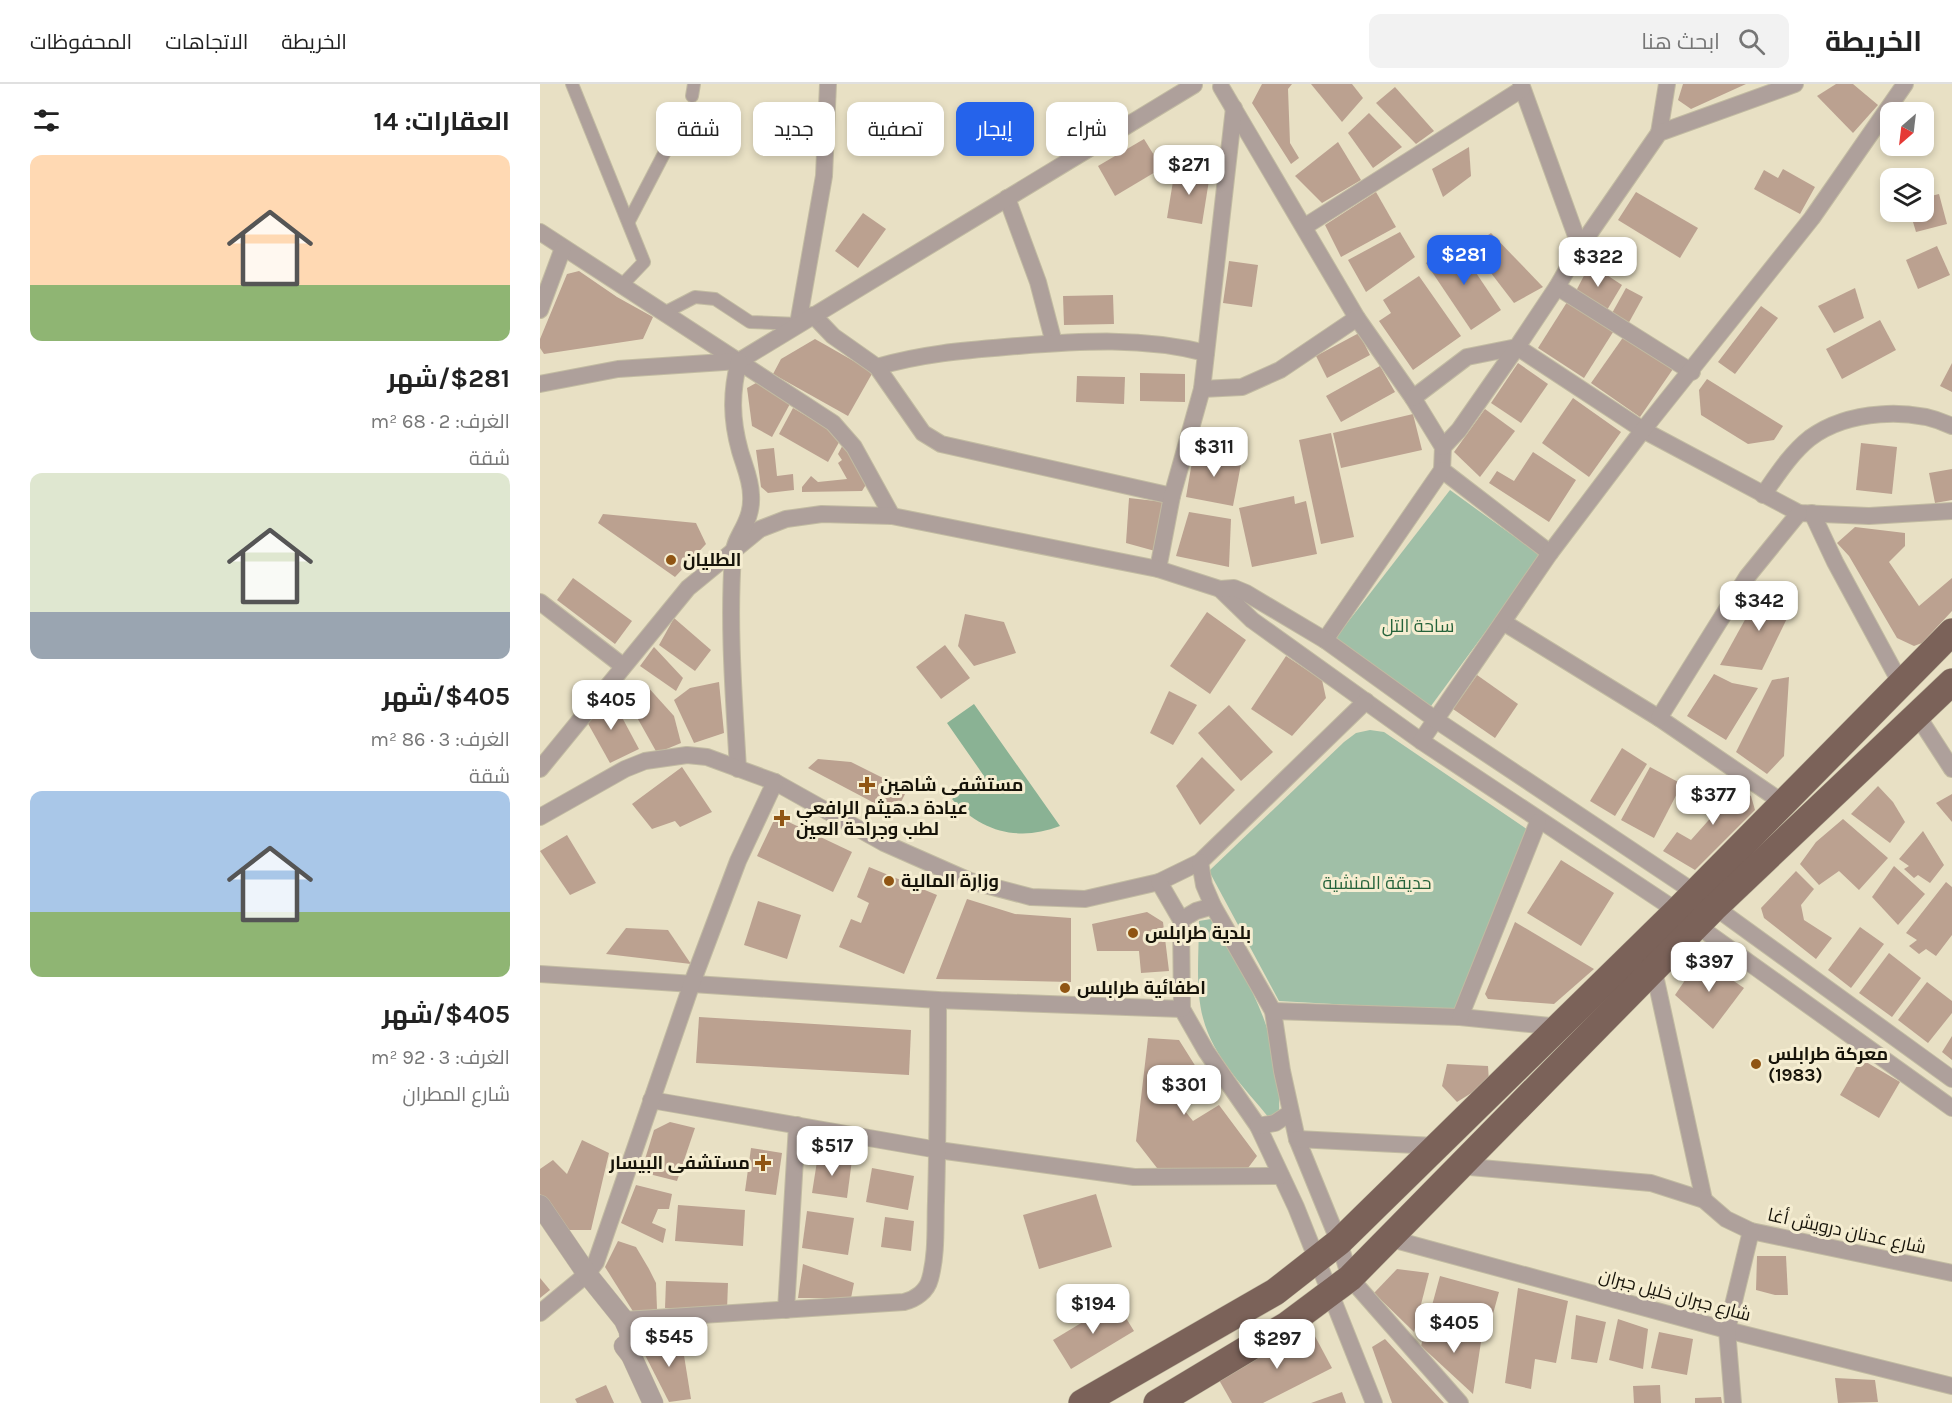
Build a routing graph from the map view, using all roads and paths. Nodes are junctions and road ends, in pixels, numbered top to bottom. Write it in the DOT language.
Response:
graph roads {
  1 [pos="572,84"];
  2 [pos="828,84"];
  3 [pos="1194,84"];
  4 [pos="1666,84"];
  5 [pos="1795,84"];
  6 [pos="1905,84"];
  7 [pos="1223,86"];
  8 [pos="1522,86"];
  9 [pos="1234,108"];
  10 [pos="1659,133"];
  11 [pos="663,156"];
  12 [pos="1007,198"];
  13 [pos="629,221"];
  14 [pos="1304,228"];
  15 [pos="540,232"];
  16 [pos="1580,247"];
  17 [pos="563,248"];
  18 [pos="622,285"];
  19 [pos="1557,287"];
  20 [pos="540,310"];
  21 [pos="664,313"];
  22 [pos="813,315"];
  23 [pos="1357,318"];
  24 [pos="798,324"];
  25 [pos="1054,344"];
  26 [pos="1516,347"];
  27 [pos="1206,353"];
  28 [pos="739,361"];
  29 [pos="877,367"];
  30 [pos="1692,372"];
  31 [pos="540,384"];
  32 [pos="1202,388"];
  33 [pos="1413,398"];
  34 [pos="1952,426"];
  35 [pos="1643,429"];
  36 [pos="1443,447"];
  37 [pos="1442,470"];
  38 [pos="1763,495"];
  39 [pos="1172,496"];
  40 [pos="1952,511"];
  41 [pos="1806,513"];
  42 [pos="892,516"];
  43 [pos="733,551"];
  44 [pos="1550,553"];
  45 [pos="1158,569"];
  46 [pos="1220,589"];
  47 [pos="540,602"];
  48 [pos="1503,622"];
  49 [pos="1952,632"];
  50 [pos="1325,640"];
  51 [pos="623,666"];
  52 [pos="1952,682"];
  53 [pos="1901,684"];
  54 [pos="1366,701"];
  55 [pos="1917,715"];
  56 [pos="1659,718"];
  57 [pos="1436,720"];
  58 [pos="1421,741"];
  59 [pos="738,769"];
  60 [pos="1952,769"];
  61 [pos="540,770"];
  62 [pos="774,782"];
  63 [pos="1782,802"];
  64 [pos="540,817"];
  65 [pos="1538,822"];
  66 [pos="1200,862"];
  67 [pos="1159,882"];
  68 [pos="1213,906"];
  69 [pos="1695,909"];
  70 [pos="1181,920"];
  71 [pos="1654,971"];
  72 [pos="540,974"];
  73 [pos="692,983"];
  74 [pos="938,1000"];
  75 [pos="1182,1009"];
  76 [pos="1273,1011"];
  77 [pos="1460,1017"];
  78 [pos="1560,1027"];
  79 [pos="1952,1079"];
  80 [pos="651,1100"];
  81 [pos="1952,1108"];
  82 [pos="1290,1113"];
  83 [pos="797,1125"];
  84 [pos="1258,1126"];
  85 [pos="1297,1139"];
  86 [pos="1435,1146"];
  87 [pos="938,1150"];
  88 [pos="1459,1166"];
  89 [pos="1281,1176"];
  90 [pos="1704,1200"];
  91 [pos="540,1204"];
  92 [pos="1751,1231"];
  93 [pos="1388,1238"];
  94 [pos="1339,1242"];
  95 [pos="1316,1261"];
  96 [pos="1952,1273"];
  97 [pos="587,1274"];
  98 [pos="1340,1286"];
  99 [pos="786,1310"];
  100 [pos="540,1313"];
  101 [pos="624,1320"];
  102 [pos="1727,1330"];
  103 [pos="631,1355"];
  104 [pos="1952,1386"];
  105 [pos="1164,1401"];
  106 [pos="653,1403"];
  107 [pos="1082,1403"];
  108 [pos="1374,1403"];
  109 [pos="1460,1403"];
  110 [pos="1732,1403"];
  1 -- 13 [label="street"];
  2 -- 24 [label="street"];
  3 -- 7 [label="street"];
  3 -- 12 [label="street"];
  4 -- 10 [label="street"];
  5 -- 10 [label="street"];
  6 -- 30 [label="street"];
  7 -- 9 [label="street"];
  8 -- 14 [label="street"];
  8 -- 16 [label="street"];
  9 -- 14 [label="street"];
  9 -- 27 [label="street"];
  10 -- 16 [label="street"];
  11 -- 13 [label="street"];
  12 -- 22 [label="street"];
  12 -- 25 [label="street"];
  13 -- 18 [label="street"];
  14 -- 23 [label="street"];
  15 -- 17 [label="street"];
  16 -- 19 [label="street"];
  17 -- 18 [label="street"];
  17 -- 20 [label="street"];
  18 -- 21 [label="street"];
  19 -- 26 [label="street"];
  19 -- 30 [label="street"];
  21 -- 24 [label="street"];
  21 -- 28 [label="street"];
  22 -- 24 [label="street"];
  22 -- 29 [label="street"];
  23 -- 32 [label="street"];
  23 -- 33 [label="street"];
  24 -- 28 [label="street"];
  25 -- 27 [label="street"];
  25 -- 29 [label="street"];
  26 -- 33 [label="street"];
  26 -- 35 [label="street"];
  26 -- 36 [label="street"];
  27 -- 32 [label="street"];
  28 -- 31 [label="street"];
  28 -- 42 [label="street"];
  28 -- 43 [label="street"];
  29 -- 39 [label="street"];
  30 -- 35 [label="street"];
  32 -- 39 [label="street"];
  33 -- 36 [label="street"];
  34 -- 38 [label="street"];
  35 -- 38 [label="street"];
  35 -- 44 [label="street"];
  36 -- 37 [label="street"];
  37 -- 44 [label="street"];
  37 -- 50 [label="street"];
  38 -- 41 [label="street"];
  39 -- 45 [label="street"];
  40 -- 41 [label="street"];
  41 -- 53 [label="street"];
  41 -- 56 [label="street"];
  42 -- 43 [label="street"];
  42 -- 45 [label="street"];
  43 -- 51 [label="street"];
  43 -- 59 [label="street"];
  44 -- 48 [label="street"];
  45 -- 46 [label="street"];
  46 -- 50 [label="street"];
  46 -- 54 [label="street"];
  47 -- 51 [label="street"];
  48 -- 56 [label="street"];
  48 -- 57 [label="street"];
  49 -- 53 [label="highway"];
  50 -- 57 [label="street"];
  51 -- 61 [label="street"];
  52 -- 55 [label="highway"];
  53 -- 63 [label="highway"];
  54 -- 58 [label="street"];
  54 -- 66 [label="street"];
  55 -- 60 [label="street"];
  55 -- 69 [label="highway"];
  56 -- 63 [label="street"];
  57 -- 58 [label="street"];
  57 -- 69 [label="street"];
  58 -- 65 [label="street"];
  59 -- 62 [label="street"];
  59 -- 64 [label="street"];
  62 -- 67 [label="street"];
  62 -- 73 [label="street"];
  63 -- 69 [label="highway"];
  65 -- 69 [label="street"];
  65 -- 77 [label="street"];
  66 -- 67 [label="street"];
  66 -- 68 [label="street"];
  67 -- 70 [label="street"];
  68 -- 70 [label="street"];
  68 -- 76 [label="street"];
  69 -- 71 [label="highway"];
  69 -- 78 [label="highway"];
  69 -- 79 [label="street"];
  69 -- 81 [label="street"];
  70 -- 75 [label="street"];
  71 -- 88 [label="highway"];
  71 -- 90 [label="street"];
  72 -- 73 [label="street"];
  73 -- 74 [label="street"];
  73 -- 80 [label="street"];
  74 -- 75 [label="street"];
  74 -- 87 [label="street"];
  75 -- 84 [label="street"];
  76 -- 77 [label="street"];
  76 -- 82 [label="street"];
  77 -- 78 [label="street"];
  78 -- 86 [label="highway"];
  80 -- 83 [label="street"];
  80 -- 97 [label="street"];
  82 -- 84 [label="street"];
  82 -- 85 [label="street"];
  83 -- 87 [label="street"];
  83 -- 99 [label="street"];
  84 -- 89 [label="street"];
  85 -- 86 [label="street"];
  85 -- 94 [label="street"];
  86 -- 94 [label="highway"];
  87 -- 89 [label="street"];
  87 -- 99 [label="street"];
  88 -- 90 [label="street, شارع عدنان درويش أغا"];
  88 -- 93 [label="highway"];
  89 -- 95 [label="street"];
  90 -- 92 [label="street, شارع عدنان درويش أغا"];
  91 -- 97 [label="street"];
  92 -- 96 [label="street, شارع عدنان درويش أغا"];
  92 -- 102 [label="street"];
  93 -- 98 [label="highway"];
  93 -- 102 [label="street, شارع جبران خليل جبران"];
  94 -- 95 [label="highway"];
  94 -- 98 [label="street"];
  95 -- 98 [label="street"];
  95 -- 107 [label="highway"];
  97 -- 100 [label="street"];
  97 -- 101 [label="street"];
  97 -- 103 [label="street"];
  98 -- 105 [label="highway"];
  98 -- 108 [label="street"];
  98 -- 109 [label="street"];
  99 -- 101 [label="street"];
  101 -- 103 [label="street"];
  102 -- 104 [label="street, شارع جبران خليل جبران"];
  102 -- 110 [label="street"];
  103 -- 106 [label="street"];
}
